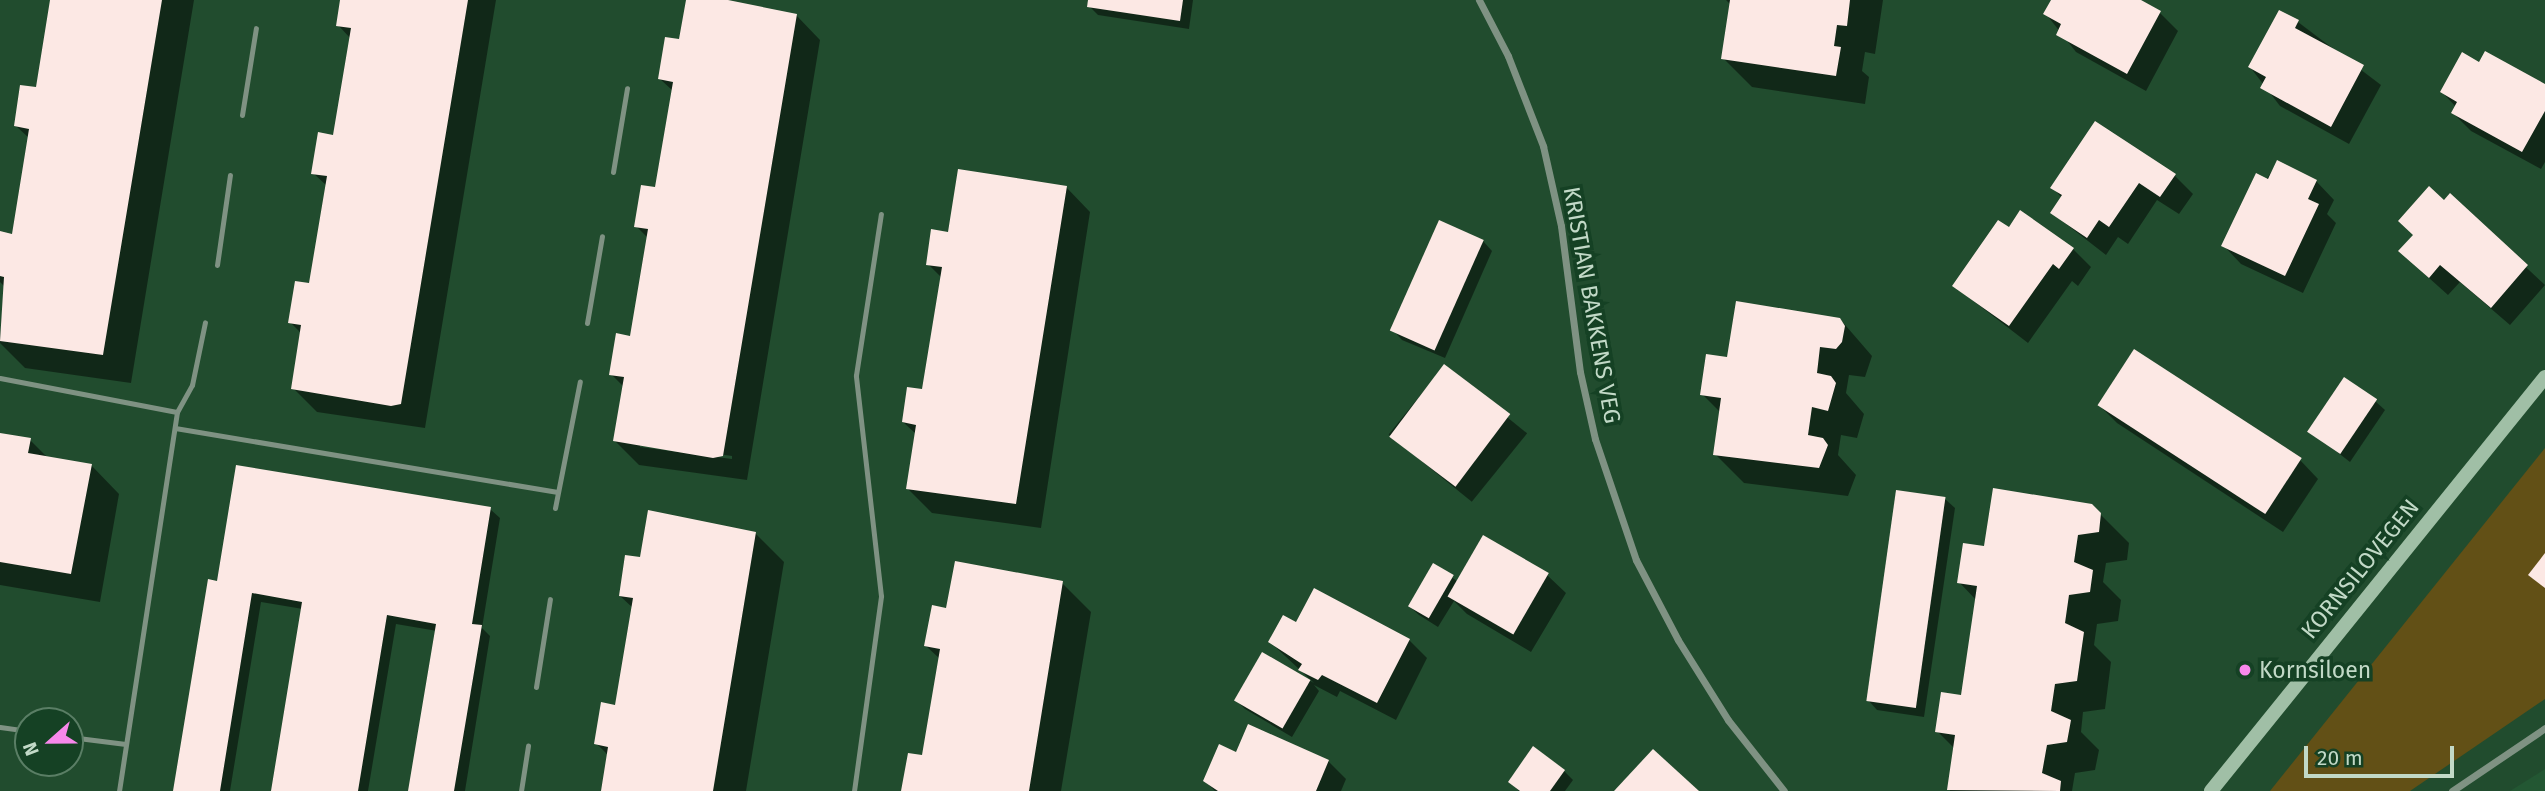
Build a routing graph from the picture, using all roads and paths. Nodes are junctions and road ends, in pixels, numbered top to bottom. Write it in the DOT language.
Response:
graph roads {
  1 [pos="1479,0"];
  2 [pos="256,28"];
  3 [pos="626,88"];
  4 [pos="242,115"];
  5 [pos="613,172"];
  6 [pos="230,175"];
  7 [pos="881,214"];
  8 [pos="602,236"];
  9 [pos="216,265"];
  10 [pos="205,322"];
  11 [pos="587,323"];
  12 [pos="2545,377"];
  13 [pos="0,378"];
  14 [pos="580,381"];
  15 [pos="177,412"];
  16 [pos="175,428"];
  17 [pos="558,492"];
  18 [pos="555,508"];
  19 [pos="550,599"];
  20 [pos="536,687"];
  21 [pos="2545,728"];
  22 [pos="84,739"];
  23 [pos="126,744"];
  24 [pos="528,746"];
  25 [pos="119,791"];
  26 [pos="521,791"];
  27 [pos="854,791"];
  28 [pos="1784,791"];
  29 [pos="2211,791"];
  30 [pos="2452,791"];
  1 -- 28 [label="street, KRISTIAN BAKKENS VEG"];
  2 -- 4 [label="lane"];
  3 -- 5 [label="lane"];
  6 -- 9 [label="lane"];
  7 -- 27 [label="lane"];
  8 -- 11 [label="lane"];
  10 -- 15 [label="lane"];
  12 -- 29 [label="main road, KORNSILOVEGEN"];
  13 -- 15 [label="lane"];
  14 -- 17 [label="lane"];
  15 -- 16 [label="lane"];
  16 -- 17 [label="lane"];
  16 -- 23 [label="lane"];
  17 -- 18 [label="lane"];
  19 -- 20 [label="lane"];
  21 -- 30 [label="street"];
  22 -- 23 [label="lane"];
  23 -- 25 [label="lane"];
  24 -- 26 [label="lane"];
}
